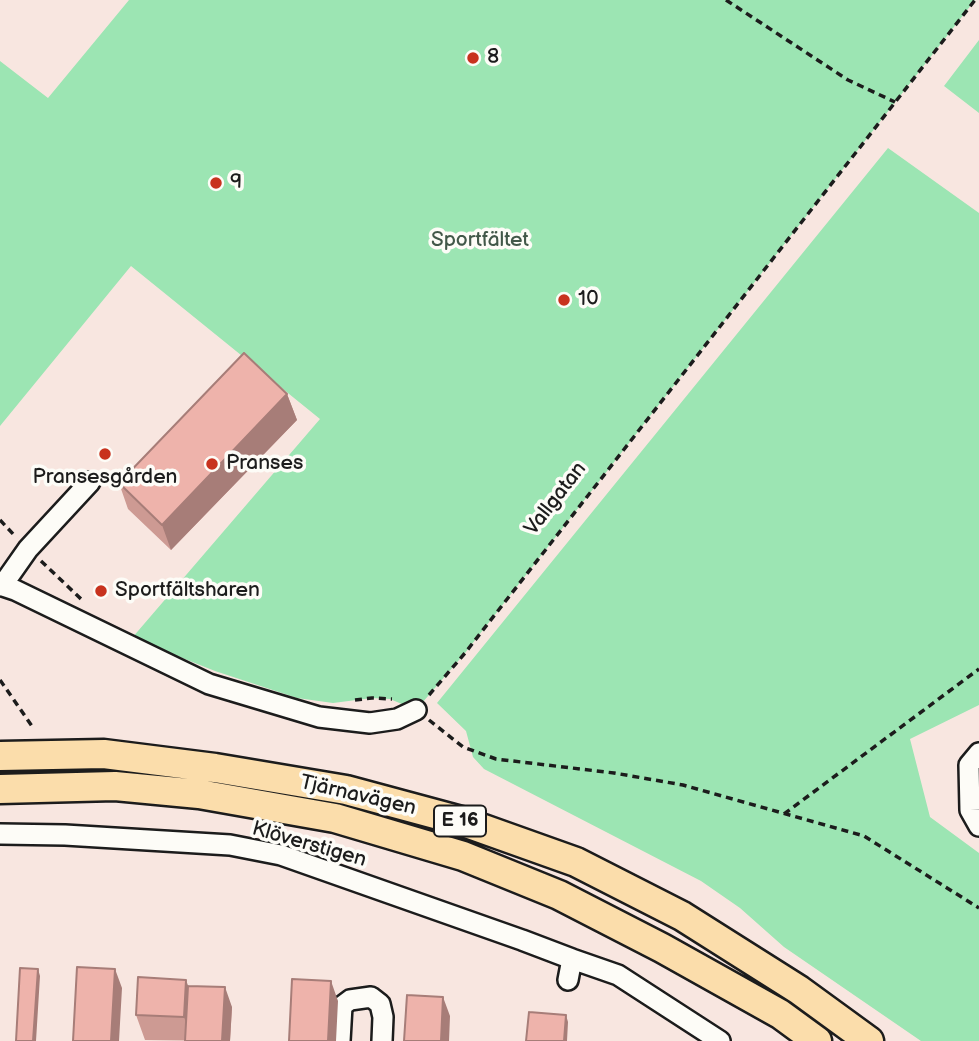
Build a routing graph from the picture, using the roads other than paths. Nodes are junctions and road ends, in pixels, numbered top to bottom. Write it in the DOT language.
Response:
graph roads {
  1 [pos="90,482"];
  2 [pos="1,586"];
  3 [pos="416,710"];
  4 [pos="979,753"];
  5 [pos="0,755"];
  6 [pos="0,789"];
  7 [pos="979,826"];
  8 [pos="0,834"];
  9 [pos="572,959"];
  10 [pos="568,980"];
  11 [pos="340,1041"];
  12 [pos="382,1041"];
  13 [pos="720,1041"];
  14 [pos="817,1041"];
  15 [pos="869,1041"];
  1 -- 2 [label="street"];
  2 -- 3 [label="street"];
  4 -- 7 [label="street"];
  5 -- 15 [label="highway, Tjärnavägen / E 16"];
  6 -- 14 [label="highway, Tjärnavägen / E 16"];
  8 -- 9 [label="street, Klöverstigen"];
  9 -- 10 [label="street"];
  9 -- 13 [label="street, Klöverstigen"];
  11 -- 12 [label="street"];
}
